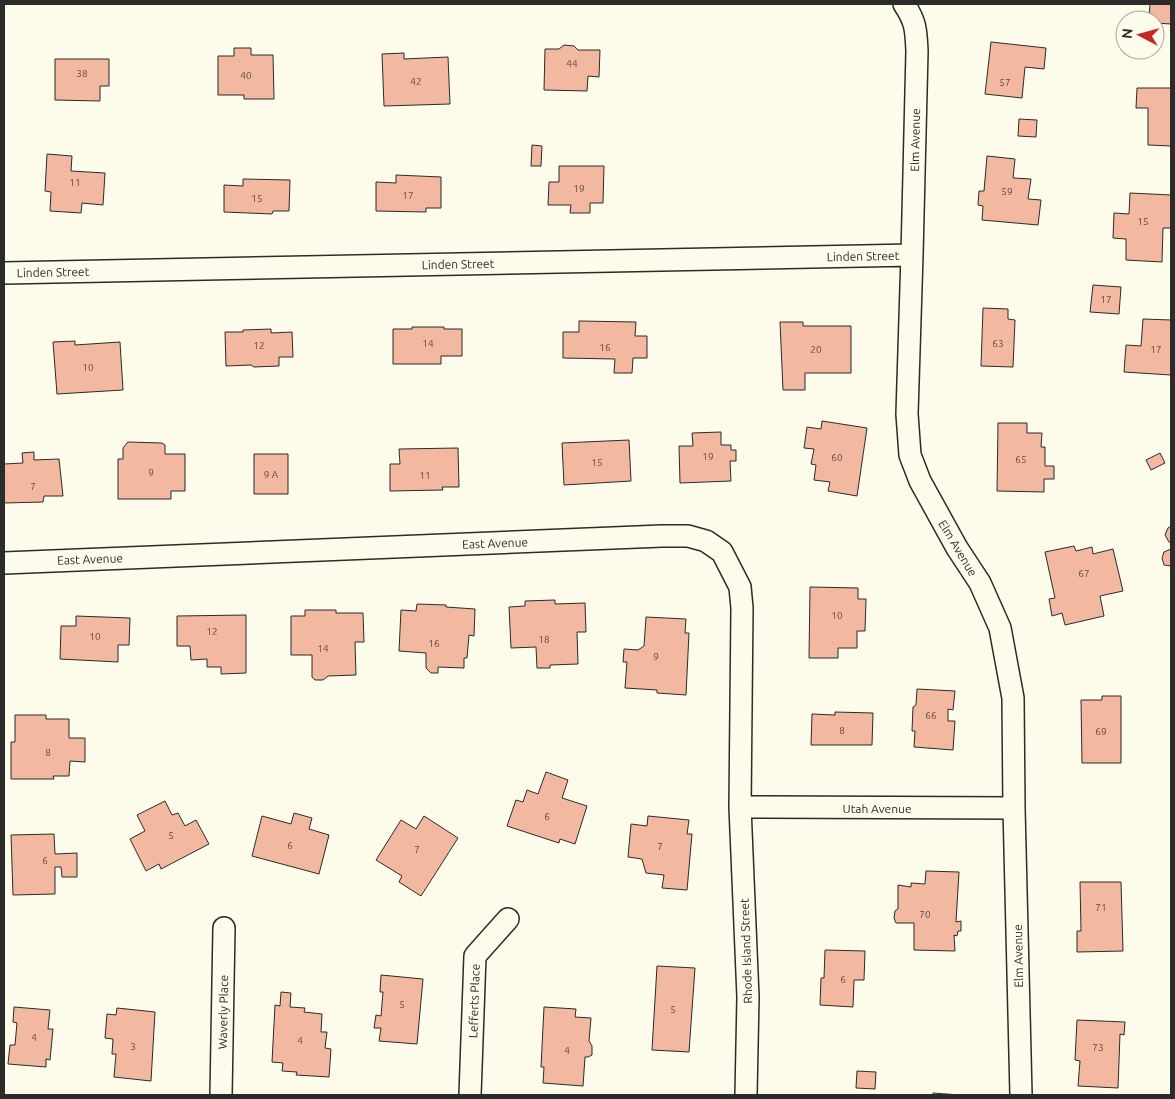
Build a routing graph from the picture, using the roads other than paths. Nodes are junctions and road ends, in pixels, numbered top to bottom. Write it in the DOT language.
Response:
graph roads {
  1 [pos="904,4"];
  2 [pos="912,255"];
  3 [pos="4,273"];
  4 [pos="4,563"];
  5 [pos="740,807"];
  6 [pos="1014,808"];
  7 [pos="508,919"];
  8 [pos="224,928"];
  9 [pos="221,1095"];
  10 [pos="470,1095"];
  11 [pos="746,1095"];
  12 [pos="1021,1095"];
  1 -- 2 [label="street, Elm Avenue"];
  2 -- 3 [label="street, Linden Street"];
  2 -- 6 [label="street, Elm Avenue"];
  4 -- 5 [label="street, East Avenue"];
  5 -- 6 [label="street, Utah Avenue"];
  5 -- 11 [label="street, Rhode Island Street"];
  6 -- 12 [label="street, Elm Avenue"];
  7 -- 10 [label="street, Lefferts Place"];
  8 -- 9 [label="street, Waverly Place"];
}
